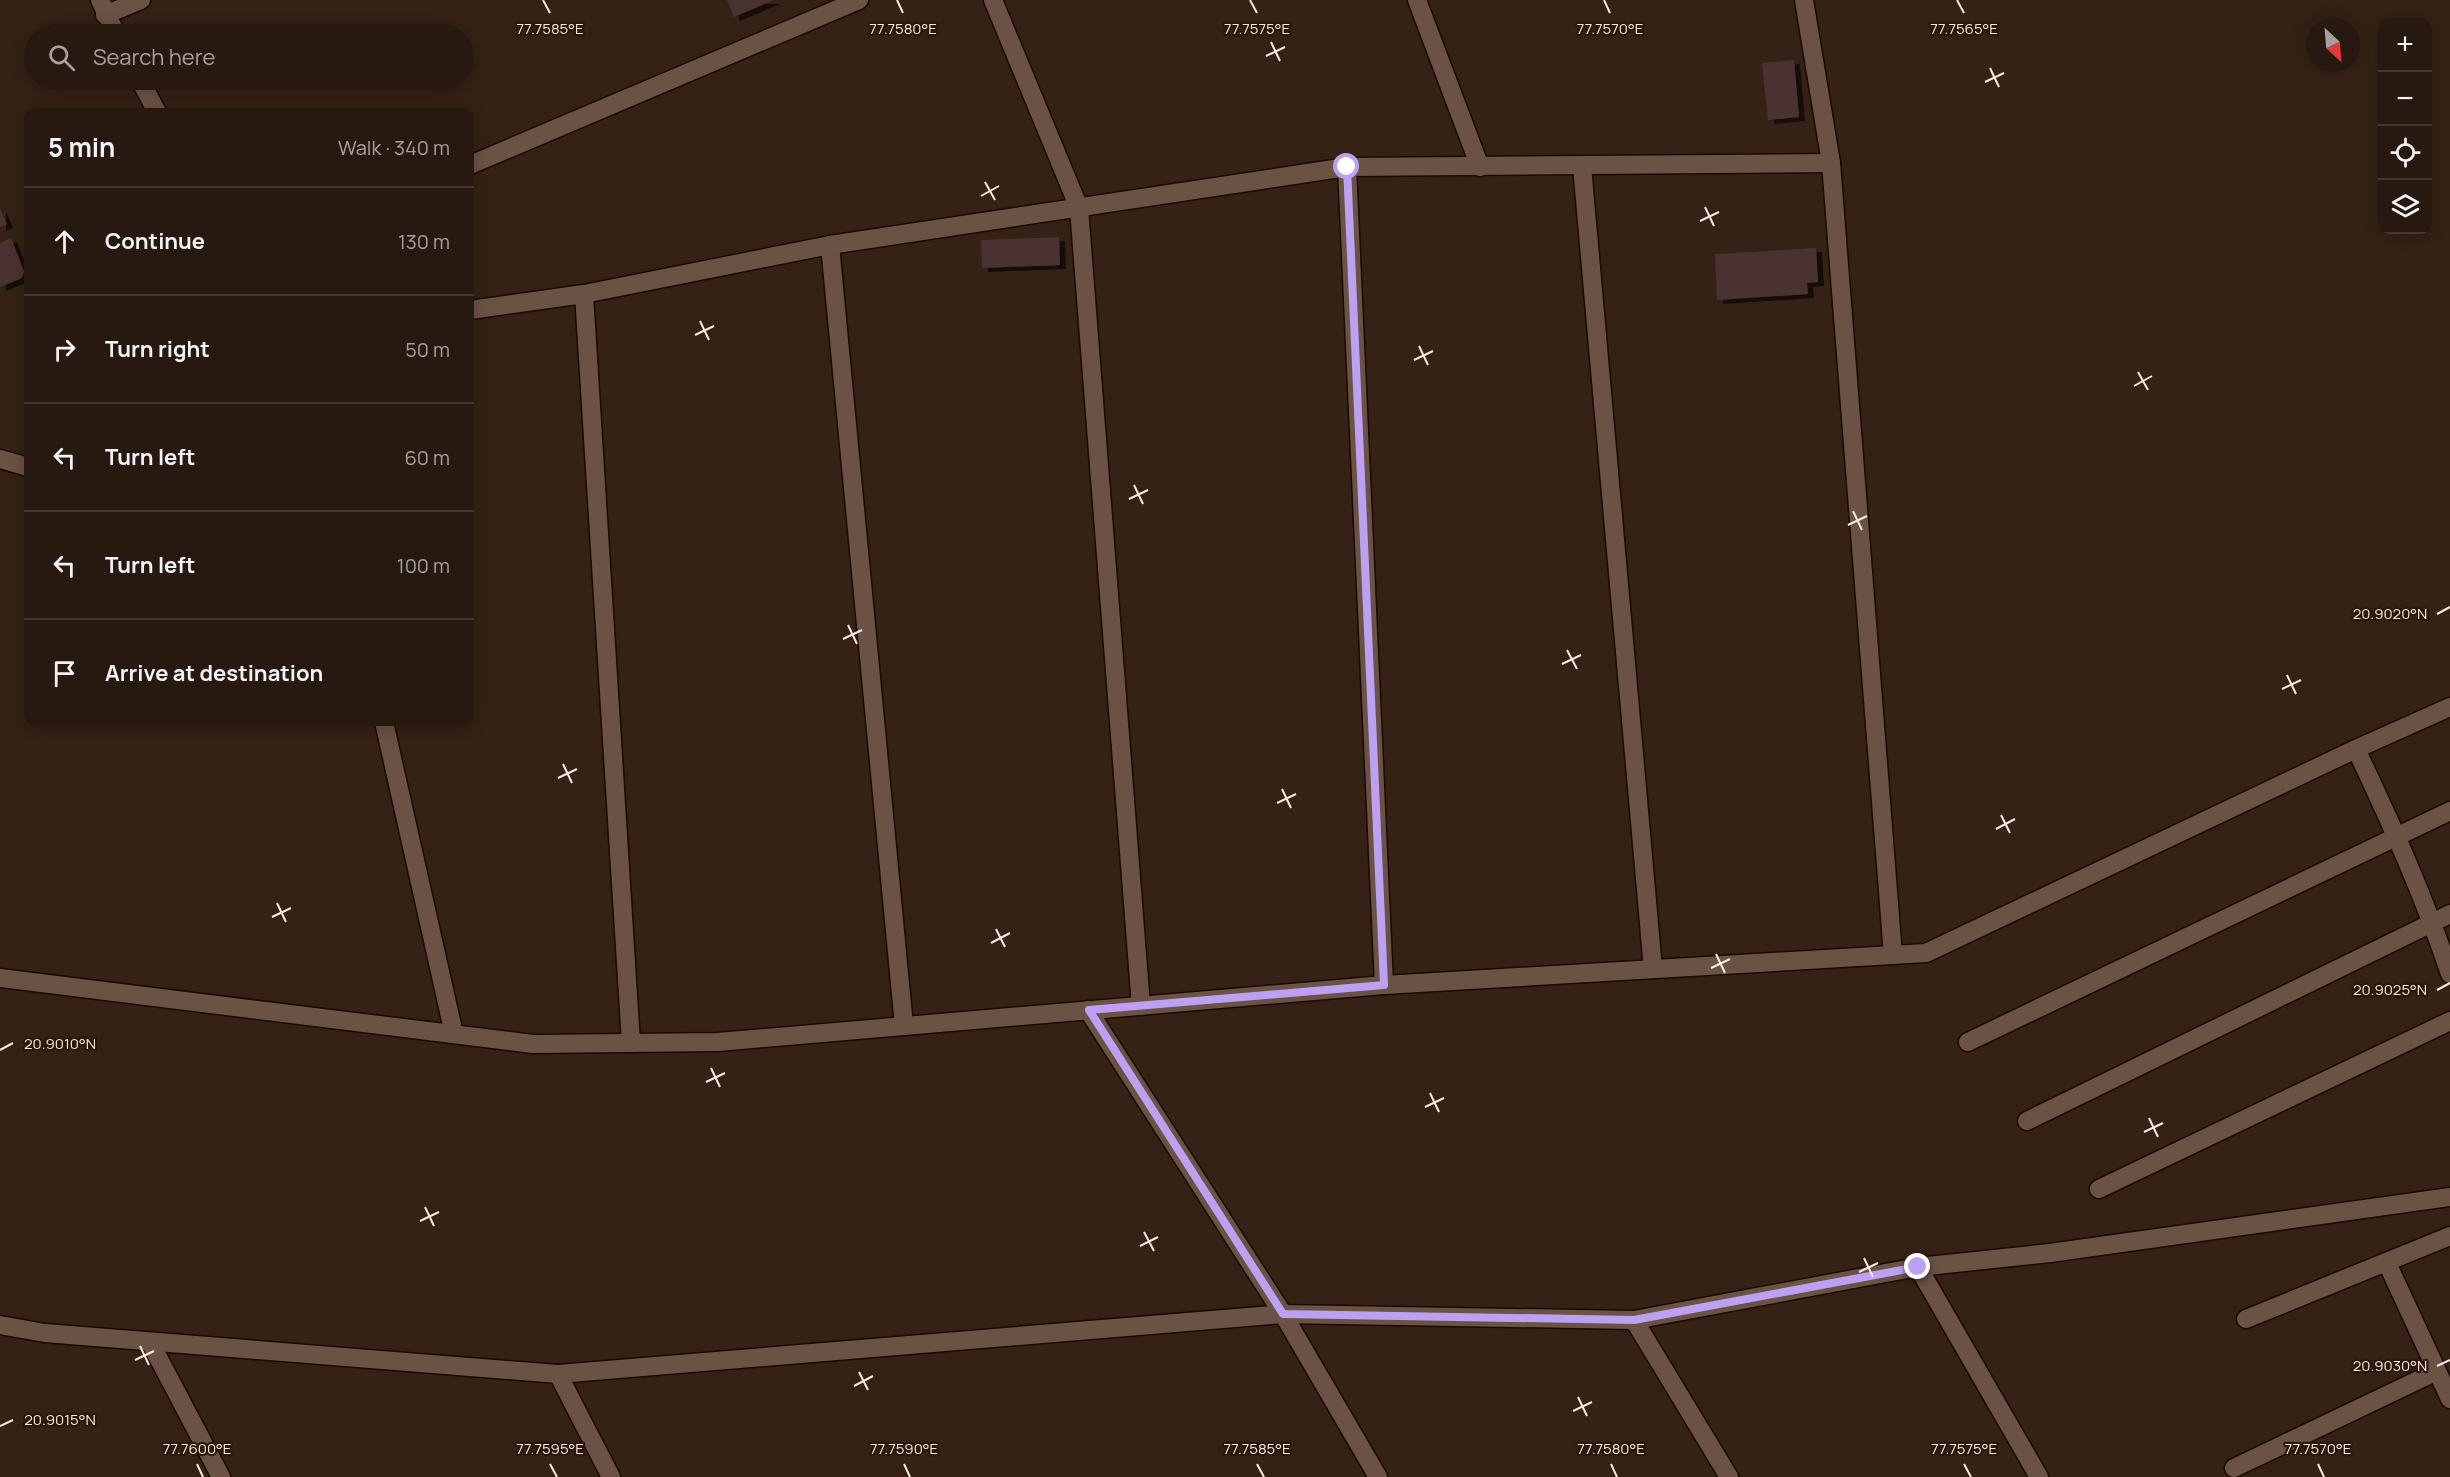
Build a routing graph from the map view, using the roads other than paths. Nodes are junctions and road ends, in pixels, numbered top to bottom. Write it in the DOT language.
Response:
graph roads {
  1 [pos="141,0"];
  2 [pos="859,0"];
  3 [pos="993,0"];
  4 [pos="1417,0"];
  5 [pos="1804,0"];
  6 [pos="103,7"];
  7 [pos="111,24"];
  8 [pos="145,90"];
  9 [pos="155,108"];
  10 [pos="474,163"];
  11 [pos="1831,163"];
  12 [pos="1582,166"];
  13 [pos="1347,167"];
  14 [pos="1480,167"];
  15 [pos="1079,208"];
  16 [pos="830,245"];
  17 [pos="584,294"];
  18 [pos="474,309"];
  19 [pos="0,459"];
  20 [pos="24,466"];
  21 [pos="2450,707"];
  22 [pos="385,726"];
  23 [pos="2356,749"];
  24 [pos="2450,811"];
  25 [pos="2397,836"];
  26 [pos="2450,914"];
  27 [pos="2433,923"];
  28 [pos="1893,955"];
  29 [pos="1653,969"];
  30 [pos="2450,974"];
  31 [pos="0,978"];
  32 [pos="1384,985"];
  33 [pos="1141,1006"];
  34 [pos="1089,1010"];
  35 [pos="2450,1021"];
  36 [pos="904,1026"];
  37 [pos="454,1034"];
  38 [pos="1968,1042"];
  39 [pos="632,1043"];
  40 [pos="2027,1121"];
  41 [pos="2099,1189"];
  42 [pos="2450,1197"];
  43 [pos="2450,1236"];
  44 [pos="2387,1263"];
  45 [pos="1918,1267"];
  46 [pos="1283,1314"];
  47 [pos="2246,1319"];
  48 [pos="1634,1320"];
  49 [pos="0,1325"];
  50 [pos="150,1342"];
  51 [pos="2437,1371"];
  52 [pos="558,1374"];
  53 [pos="2450,1399"];
  54 [pos="2234,1468"];
  55 [pos="221,1477"];
  56 [pos="611,1477"];
  57 [pos="1378,1477"];
  58 [pos="1729,1477"];
  59 [pos="2039,1477"];
  1 -- 6 [label="street"];
  2 -- 10 [label="street"];
  3 -- 15 [label="street"];
  4 -- 14 [label="street"];
  5 -- 11 [label="street"];
  6 -- 7 [label="street"];
  8 -- 9 [label="street"];
  11 -- 12 [label="street"];
  11 -- 28 [label="street"];
  12 -- 14 [label="street"];
  12 -- 29 [label="street"];
  13 -- 14 [label="street"];
  13 -- 15 [label="street"];
  13 -- 32 [label="street"];
  15 -- 16 [label="street"];
  15 -- 33 [label="street"];
  16 -- 17 [label="street"];
  16 -- 36 [label="street"];
  17 -- 18 [label="street"];
  17 -- 39 [label="street"];
  19 -- 20 [label="street"];
  21 -- 23 [label="street"];
  22 -- 37 [label="street"];
  23 -- 25 [label="street"];
  23 -- 28 [label="street"];
  24 -- 25 [label="street"];
  25 -- 27 [label="street"];
  25 -- 38 [label="street"];
  26 -- 27 [label="street"];
  27 -- 30 [label="street"];
  27 -- 40 [label="street"];
  28 -- 29 [label="street"];
  29 -- 32 [label="street"];
  31 -- 37 [label="street"];
  32 -- 33 [label="street"];
  33 -- 34 [label="street"];
  34 -- 36 [label="street"];
  34 -- 46 [label="street"];
  35 -- 41 [label="street"];
  36 -- 39 [label="street"];
  37 -- 39 [label="street"];
  42 -- 45 [label="street"];
  43 -- 44 [label="street"];
  44 -- 47 [label="street"];
  44 -- 51 [label="street"];
  45 -- 48 [label="street"];
  45 -- 59 [label="street"];
  46 -- 48 [label="street"];
  46 -- 52 [label="street"];
  46 -- 57 [label="street"];
  48 -- 58 [label="street"];
  49 -- 50 [label="street"];
  50 -- 52 [label="street"];
  50 -- 55 [label="street"];
  51 -- 53 [label="street"];
  51 -- 54 [label="street"];
  52 -- 56 [label="street"];
}
